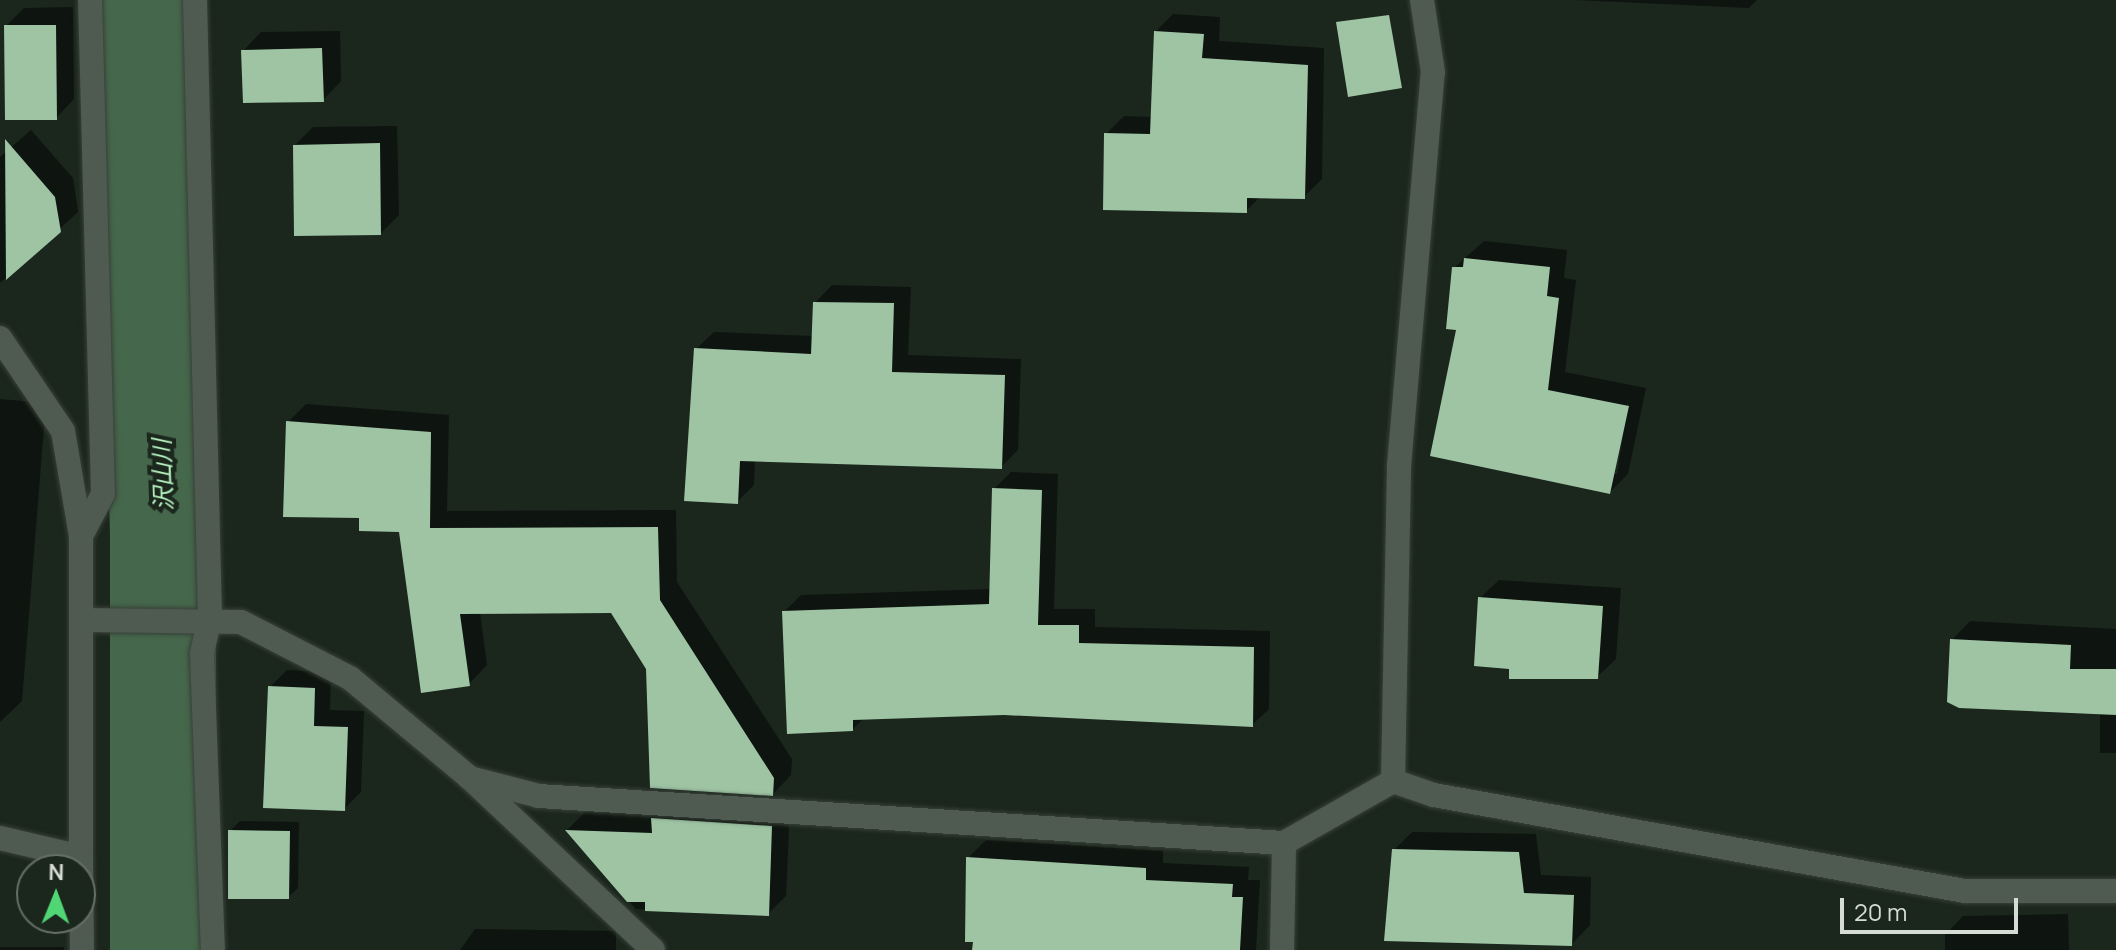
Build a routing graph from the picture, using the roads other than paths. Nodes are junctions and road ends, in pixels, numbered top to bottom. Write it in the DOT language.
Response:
graph roads {
  1 [pos="90,0"];
  2 [pos="195,0"];
  3 [pos="1422,0"];
  4 [pos="0,338"];
  5 [pos="81,536"];
  6 [pos="204,618"];
  7 [pos="83,620"];
  8 [pos="470,778"];
  9 [pos="1393,781"];
  10 [pos="0,838"];
  11 [pos="1284,843"];
  12 [pos="68,854"];
  13 [pos="81,854"];
  14 [pos="2116,891"];
  15 [pos="213,950"];
  16 [pos="653,950"];
  17 [pos="1282,950"];
  1 -- 5 [label="street"];
  2 -- 6 [label="street"];
  3 -- 9 [label="street"];
  4 -- 5 [label="street"];
  5 -- 7 [label="street"];
  6 -- 7 [label="street"];
  6 -- 8 [label="street"];
  6 -- 15 [label="street"];
  7 -- 13 [label="street"];
  8 -- 11 [label="street"];
  8 -- 16 [label="street"];
  9 -- 11 [label="street"];
  9 -- 14 [label="street"];
  10 -- 12 [label="street"];
  11 -- 17 [label="street"];
}
